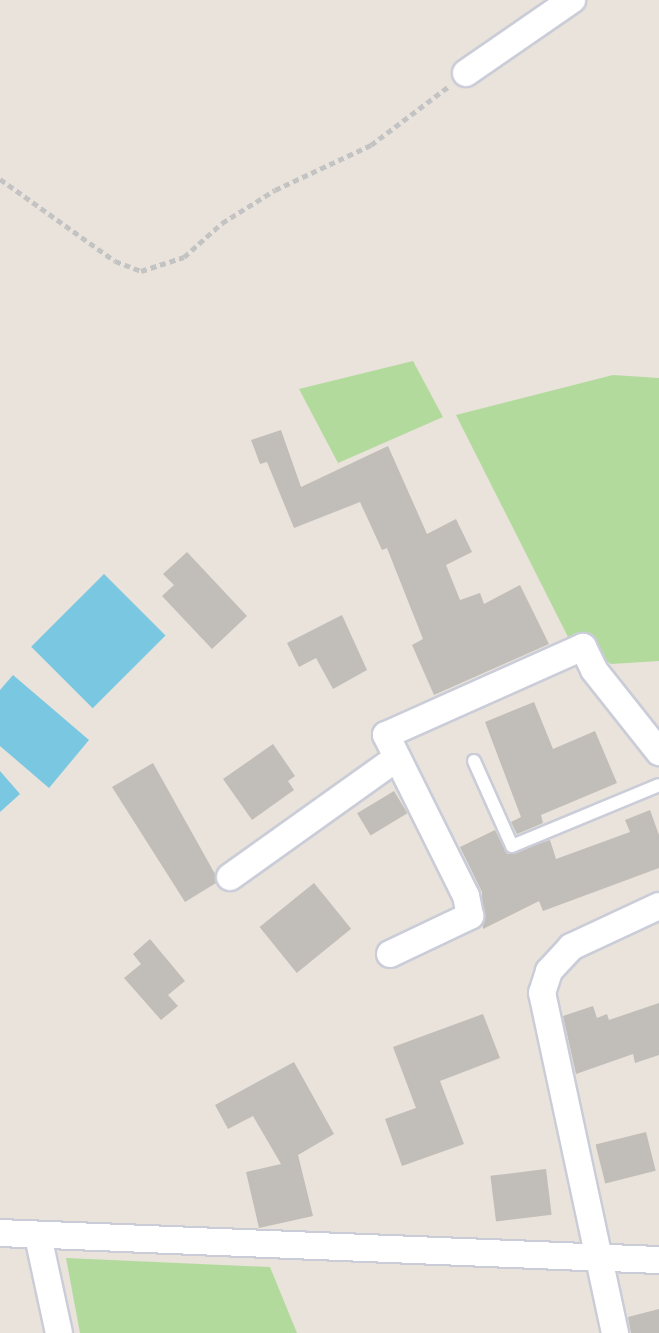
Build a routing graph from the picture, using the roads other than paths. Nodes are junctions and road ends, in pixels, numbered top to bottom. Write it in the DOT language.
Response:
graph roads {
  1 [pos="572,0"];
  2 [pos="466,73"];
  3 [pos="659,752"];
  4 [pos="397,758"];
  5 [pos="474,761"];
  6 [pos="659,785"];
  7 [pos="230,877"];
  8 [pos="659,906"];
  9 [pos="390,954"];
  10 [pos="0,1233"];
  11 [pos="38,1236"];
  12 [pos="602,1258"];
  13 [pos="659,1260"];
  14 [pos="59,1333"];
  15 [pos="615,1333"];
  1 -- 2 [label="street"];
  3 -- 4 [label="street"];
  4 -- 7 [label="street"];
  4 -- 9 [label="street"];
  5 -- 6 [label="lane"];
  8 -- 12 [label="street"];
  10 -- 11 [label="street"];
  11 -- 12 [label="street"];
  11 -- 14 [label="street"];
  12 -- 13 [label="street"];
  12 -- 15 [label="street"];
}
